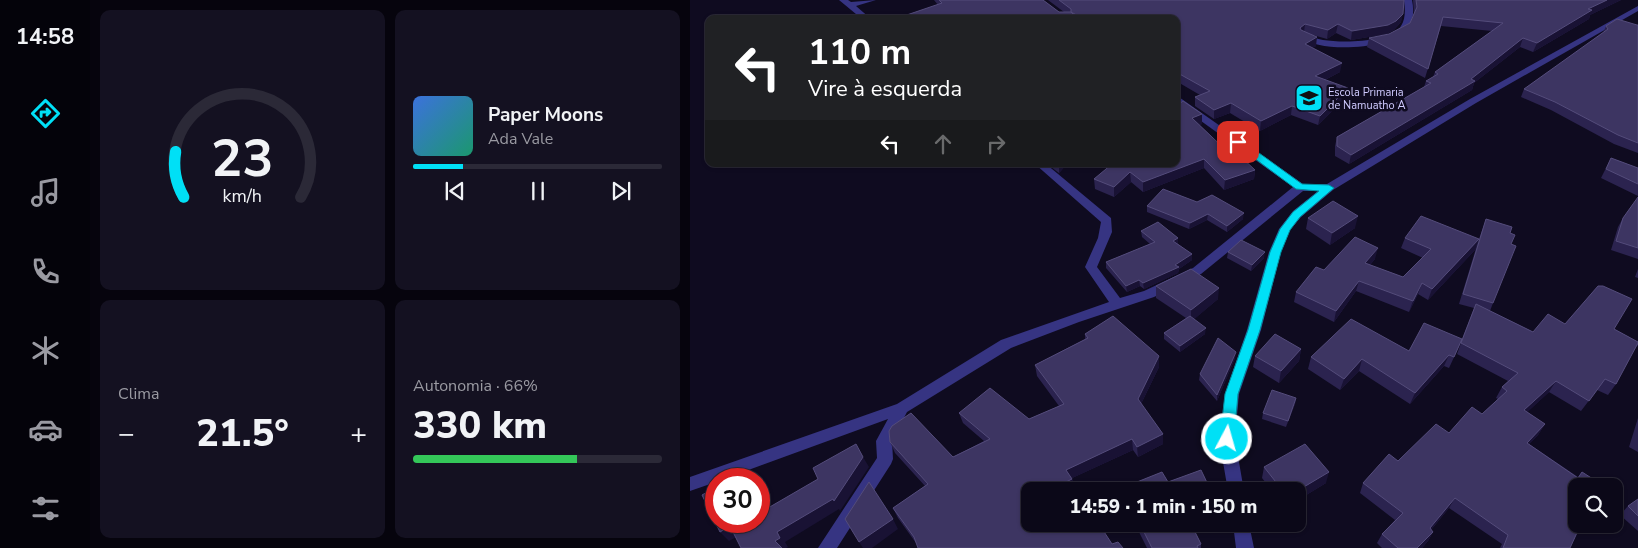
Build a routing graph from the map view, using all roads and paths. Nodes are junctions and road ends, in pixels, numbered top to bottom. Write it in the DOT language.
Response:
graph roads {
  1 [pos="872,0"];
  2 [pos="1408,0"];
  3 [pos="846,2"];
  4 [pos="1638,8"];
  5 [pos="862,15"];
  6 [pos="1305,37"];
  7 [pos="1180,101"];
  8 [pos="1044,167"];
  9 [pos="1300,187"];
  10 [pos="1329,188"];
  11 [pos="1117,304"];
  12 [pos="902,408"];
  13 [pos="692,479"];
  14 [pos="1234,482"];
  15 [pos="1242,532"];
  16 [pos="827,548"];
  17 [pos="1245,548"];
  1 -- 3 [label="street"];
  2 -- 6 [label="street"];
  3 -- 5 [label="street"];
  4 -- 10 [label="street"];
  7 -- 9 [label="street"];
  8 -- 11 [label="street"];
  9 -- 10 [label="street"];
  9 -- 11 [label="street"];
  10 -- 14 [label="street"];
  11 -- 12 [label="street"];
  12 -- 13 [label="street"];
  12 -- 16 [label="street"];
  15 -- 17 [label="street"];
}
